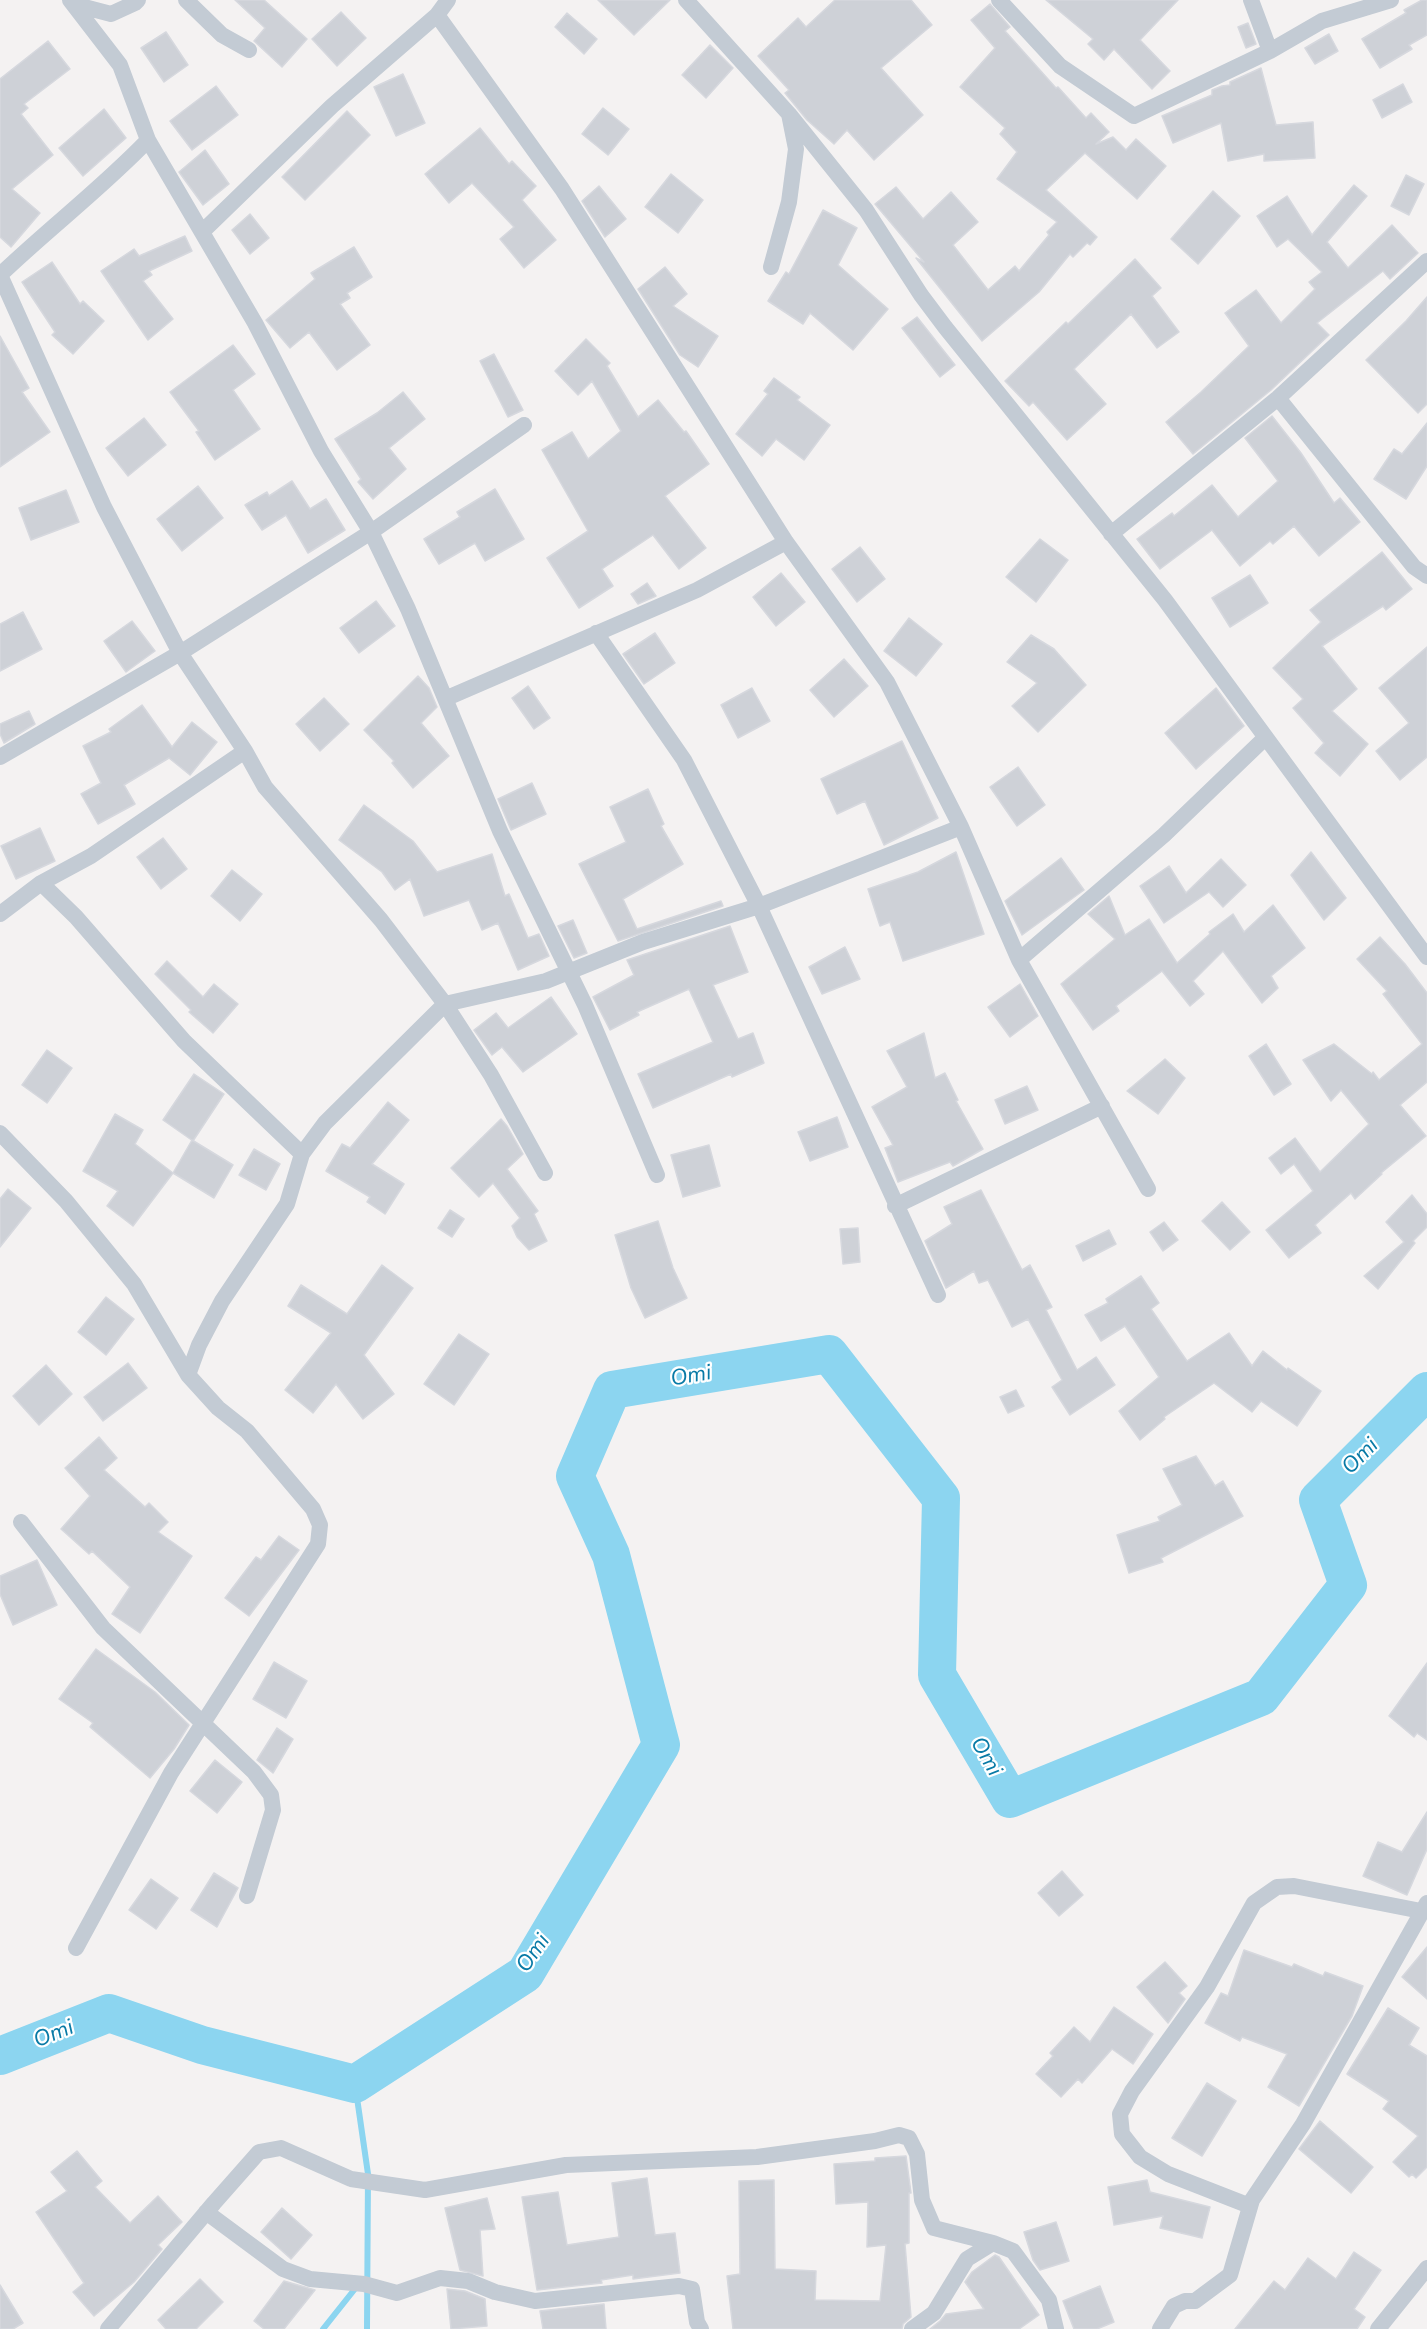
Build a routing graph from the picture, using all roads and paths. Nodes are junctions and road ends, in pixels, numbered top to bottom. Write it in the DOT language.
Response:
graph roads {
  1 [pos="138,0"];
  2 [pos="186,0"];
  3 [pos="448,0"];
  4 [pos="686,0"];
  5 [pos="999,0"];
  6 [pos="1251,0"];
  7 [pos="1391,0"];
  8 [pos="72,2"];
  9 [pos="437,15"];
  10 [pos="249,50"];
  11 [pos="1270,51"];
  12 [pos="789,114"];
  13 [pos="148,140"];
  14 [pos="202,232"];
  15 [pos="1427,261"];
  16 [pos="771,267"];
  17 [pos="1278,398"];
  18 [pos="525,425"];
  19 [pos="371,532"];
  20 [pos="1111,534"];
  21 [pos="786,542"];
  22 [pos="1427,576"];
  23 [pos="596,633"];
  24 [pos="180,653"];
  25 [pos="447,698"];
  26 [pos="1265,738"];
  27 [pos="245,751"];
  28 [pos="0,757"];
  29 [pos="961,827"];
  30 [pos="41,883"];
  31 [pos="759,906"];
  32 [pos="0,914"];
  33 [pos="1427,957"];
  34 [pos="1019,960"];
  35 [pos="570,971"];
  36 [pos="445,1004"];
  37 [pos="1102,1106"];
  38 [pos="0,1133"];
  39 [pos="302,1154"];
  40 [pos="545,1173"];
  41 [pos="657,1174"];
  42 [pos="1148,1189"];
  43 [pos="895,1206"];
  44 [pos="938,1295"];
  45 [pos="188,1375"];
  46 [pos="21,1522"];
  47 [pos="203,1722"];
  48 [pos="247,1896"];
  49 [pos="1424,1907"];
  50 [pos="76,1948"];
  51 [pos="1250,2206"];
  52 [pos="206,2212"];
  53 [pos="993,2243"];
  54 [pos="1427,2268"];
  55 [pos="108,2329"];
  56 [pos="701,2329"];
  57 [pos="912,2329"];
  58 [pos="1056,2329"];
  59 [pos="1160,2329"];
  60 [pos="1378,2329"];
  1 -- 8 [label="street"];
  2 -- 10 [label="street"];
  3 -- 9 [label="street"];
  4 -- 12 [label="street"];
  5 -- 11 [label="street"];
  6 -- 11 [label="street"];
  7 -- 11 [label="street"];
  8 -- 13 [label="street"];
  9 -- 14 [label="street"];
  9 -- 21 [label="street"];
  12 -- 16 [label="street"];
  12 -- 20 [label="street"];
  13 -- 14 [label="street"];
  13 -- 24 [label="street"];
  14 -- 19 [label="street"];
  15 -- 17 [label="street"];
  17 -- 20 [label="street"];
  17 -- 22 [label="street"];
  18 -- 19 [label="street"];
  19 -- 24 [label="street"];
  19 -- 25 [label="street"];
  20 -- 26 [label="street"];
  21 -- 23 [label="street"];
  21 -- 29 [label="street"];
  23 -- 25 [label="street"];
  23 -- 31 [label="street"];
  24 -- 27 [label="street"];
  24 -- 28 [label="street"];
  25 -- 35 [label="street"];
  26 -- 33 [label="street"];
  26 -- 34 [label="street"];
  27 -- 30 [label="street"];
  27 -- 36 [label="street"];
  29 -- 31 [label="street"];
  29 -- 34 [label="street"];
  30 -- 32 [label="street"];
  30 -- 39 [label="street"];
  31 -- 35 [label="street"];
  31 -- 43 [label="street"];
  34 -- 37 [label="street"];
  35 -- 36 [label="street"];
  35 -- 41 [label="street"];
  36 -- 39 [label="street"];
  36 -- 40 [label="street"];
  37 -- 42 [label="street"];
  37 -- 43 [label="street"];
  38 -- 45 [label="street"];
  39 -- 45 [label="street"];
  43 -- 44 [label="street"];
  45 -- 47 [label="street"];
  46 -- 47 [label="street"];
  47 -- 48 [label="street"];
  47 -- 50 [label="street"];
  49 -- 51 [label="street"];
  49 -- 51 [label="street"];
  51 -- 59 [label="street"];
  52 -- 53 [label="street"];
  52 -- 55 [label="street"];
  52 -- 56 [label="street"];
  53 -- 57 [label="street"];
  53 -- 58 [label="street"];
  54 -- 60 [label="street"];
}
